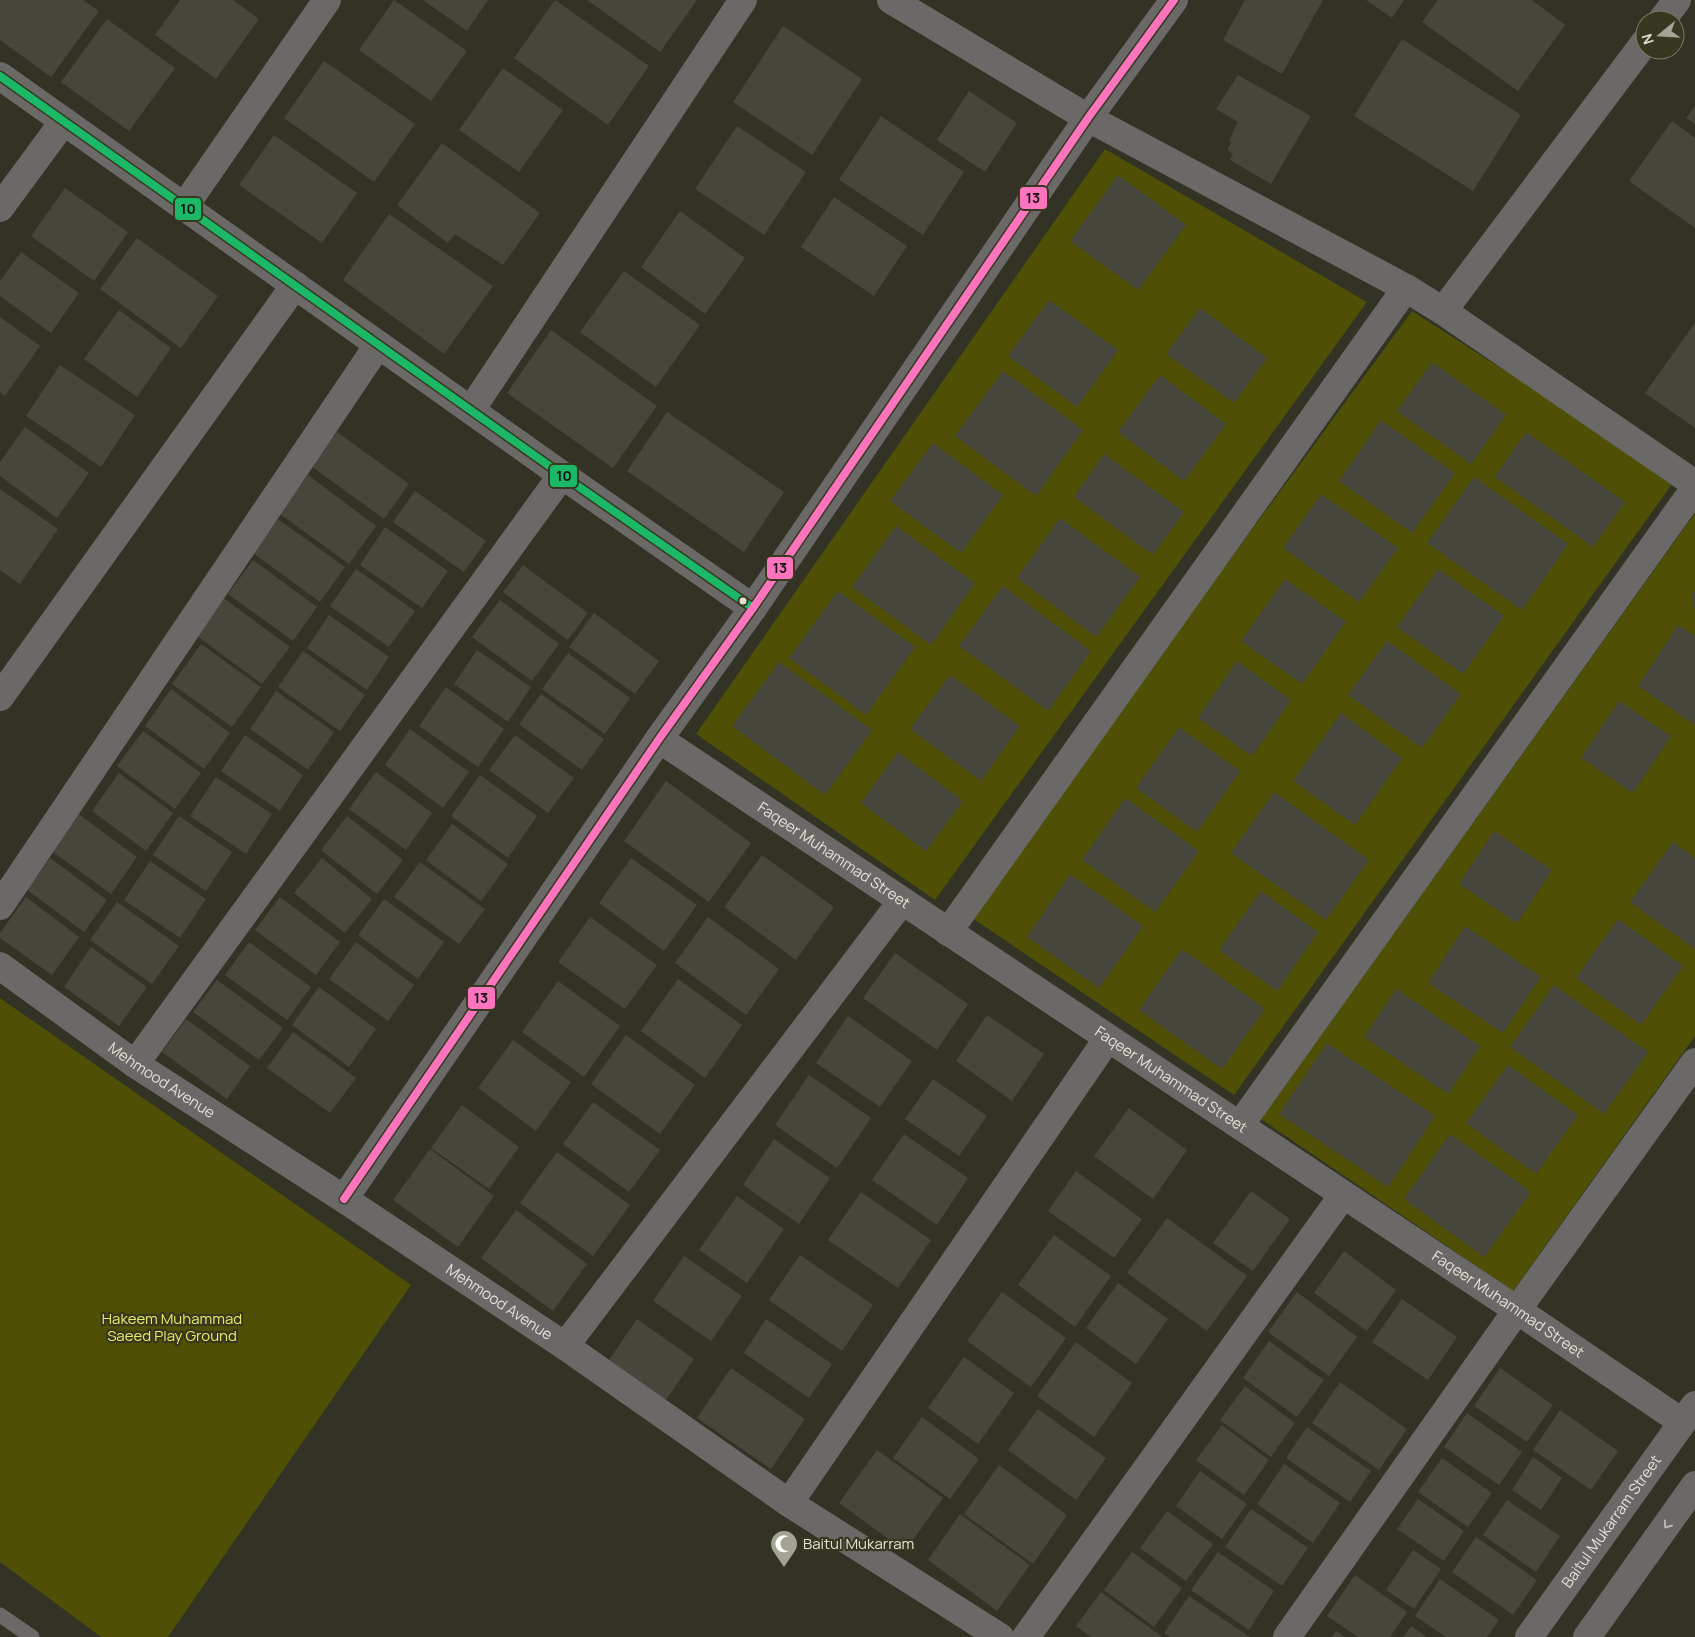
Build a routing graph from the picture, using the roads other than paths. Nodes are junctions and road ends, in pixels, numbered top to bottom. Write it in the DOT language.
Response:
graph roads {
  1 [pos="327,0"];
  2 [pos="743,0"];
  3 [pos="891,0"];
  4 [pos="1174,0"];
  5 [pos="1635,55"];
  6 [pos="0,76"];
  7 [pos="1088,118"];
  8 [pos="64,121"];
  9 [pos="184,207"];
  10 [pos="0,208"];
  11 [pos="295,285"];
  12 [pos="1406,288"];
  13 [pos="1443,311"];
  14 [pos="378,345"];
  15 [pos="471,410"];
  16 [pos="562,475"];
  17 [pos="1695,484"];
  18 [pos="1695,488"];
  19 [pos="753,608"];
  20 [pos="0,697"];
  21 [pos="659,739"];
  22 [pos="902,901"];
  23 [pos="0,906"];
  24 [pos="948,932"];
  25 [pos="0,966"];
  26 [pos="1108,1038"];
  27 [pos="1695,1062"];
  28 [pos="135,1064"];
  29 [pos="1240,1125"];
  30 [pos="1344,1195"];
  31 [pos="344,1199"];
  32 [pos="1517,1310"];
  33 [pos="565,1346"];
  34 [pos="1689,1413"];
  35 [pos="1695,1485"];
  36 [pos="789,1503"];
  37 [pos="0,1615"];
  38 [pos="32,1637"];
  39 [pos="1000,1637"];
  40 [pos="1026,1637"];
  41 [pos="1287,1637"];
  42 [pos="1529,1637"];
  43 [pos="1587,1637"];
  1 -- 9 [label="street"];
  2 -- 15 [label="street"];
  3 -- 7 [label="street"];
  4 -- 7 [label="street"];
  5 -- 13 [label="street"];
  6 -- 8 [label="street"];
  7 -- 12 [label="street"];
  7 -- 19 [label="street"];
  8 -- 9 [label="street"];
  8 -- 10 [label="street"];
  9 -- 11 [label="street"];
  11 -- 14 [label="street"];
  11 -- 20 [label="street"];
  12 -- 13 [label="street"];
  12 -- 24 [label="street"];
  13 -- 17 [label="street"];
  14 -- 15 [label="street"];
  14 -- 23 [label="street"];
  15 -- 16 [label="street"];
  16 -- 19 [label="street"];
  16 -- 28 [label="street"];
  18 -- 29 [label="street"];
  19 -- 21 [label="street"];
  21 -- 22 [label="street, Faqeer Muhammad Street"];
  21 -- 31 [label="street"];
  22 -- 24 [label="street, Faqeer Muhammad Street"];
  22 -- 33 [label="street"];
  24 -- 26 [label="street, Faqeer Muhammad Street"];
  25 -- 28 [label="street, Mehmood Avenue"];
  26 -- 29 [label="street, Faqeer Muhammad Street"];
  26 -- 36 [label="street"];
  27 -- 32 [label="street"];
  28 -- 31 [label="street, Mehmood Avenue"];
  29 -- 30 [label="street, Faqeer Muhammad Street"];
  30 -- 32 [label="street, Faqeer Muhammad Street"];
  30 -- 40 [label="street"];
  31 -- 33 [label="street, Mehmood Avenue"];
  32 -- 34 [label="street, Faqeer Muhammad Street"];
  32 -- 41 [label="street"];
  33 -- 36 [label="street, Mehmood Avenue"];
  34 -- 42 [label="street, Baitul Mukarram Street"];
  35 -- 43 [label="street, one-way"];
  36 -- 39 [label="street, Mehmood Avenue"];
  37 -- 38 [label="lane"];
}
